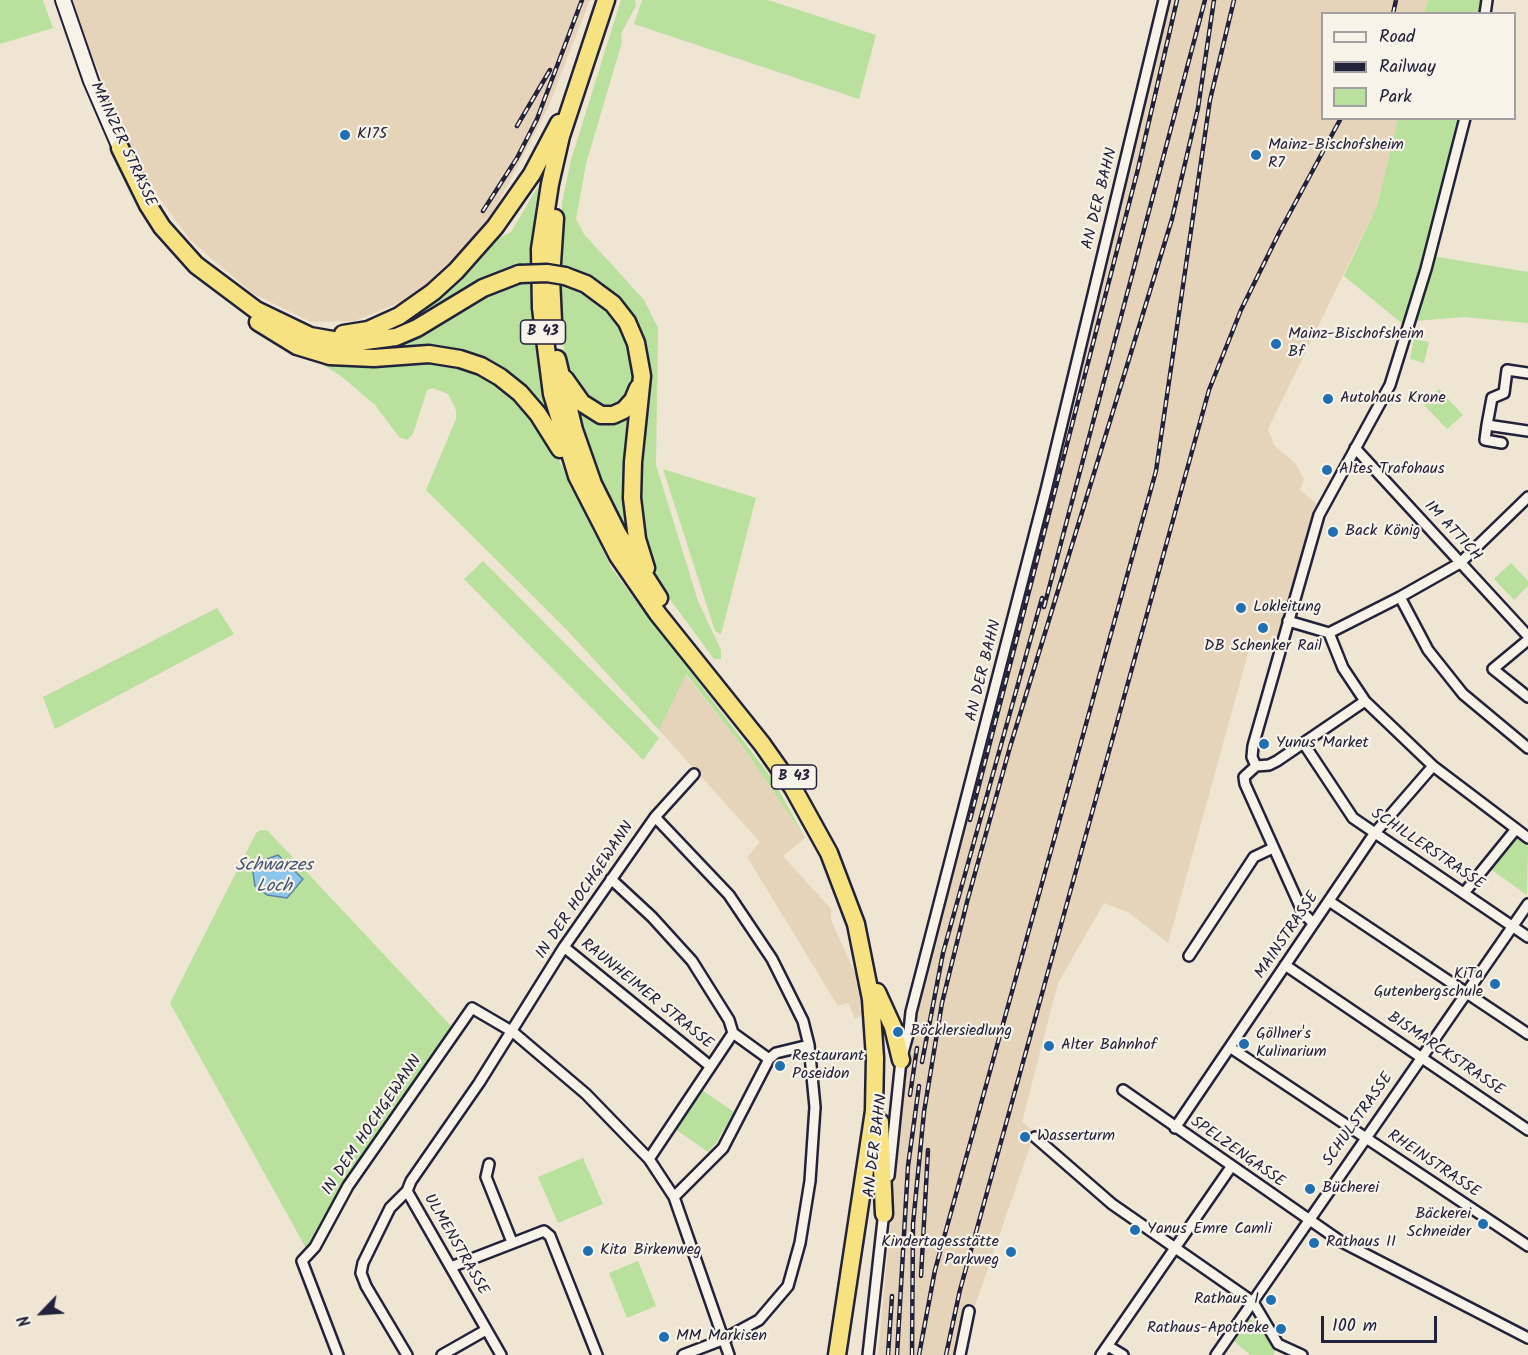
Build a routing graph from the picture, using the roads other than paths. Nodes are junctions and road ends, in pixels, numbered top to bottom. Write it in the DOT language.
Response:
graph roads {
  1 [pos="63,0"];
  2 [pos="606,0"];
  3 [pos="616,0"];
  4 [pos="1164,0"];
  5 [pos="571,101"];
  6 [pos="1464,120"];
  7 [pos="116,150"];
  8 [pos="196,265"];
  9 [pos="297,331"];
  10 [pos="559,370"];
  11 [pos="1528,373"];
  12 [pos="642,376"];
  13 [pos="1487,425"];
  14 [pos="1528,431"];
  15 [pos="1502,443"];
  16 [pos="1355,448"];
  17 [pos="577,476"];
  18 [pos="1528,497"];
  19 [pos="1460,563"];
  20 [pos="654,592"];
  21 [pos="1400,597"];
  22 [pos="1288,621"];
  23 [pos="1329,633"];
  24 [pos="1528,638"];
  25 [pos="1528,697"];
  26 [pos="1365,701"];
  27 [pos="1304,744"];
  28 [pos="1528,748"];
  29 [pos="1256,766"];
  30 [pos="1433,766"];
  31 [pos="694,774"];
  32 [pos="656,816"];
  33 [pos="1516,829"];
  34 [pos="1374,834"];
  35 [pos="1528,838"];
  36 [pos="1273,848"];
  37 [pos="611,879"];
  38 [pos="1464,893"];
  39 [pos="1329,901"];
  40 [pos="1528,904"];
  41 [pos="1313,923"];
  42 [pos="1511,926"];
  43 [pos="1528,937"];
  44 [pos="564,947"];
  45 [pos="1189,956"];
  46 [pos="1285,965"];
  47 [pos="877,992"];
  48 [pos="1467,993"];
  49 [pos="513,1032"];
  50 [pos="733,1033"];
  51 [pos="1528,1034"];
  52 [pos="809,1045"];
  53 [pos="1231,1048"];
  54 [pos="1421,1057"];
  55 [pos="769,1059"];
  56 [pos="901,1060"];
  57 [pos="710,1066"];
  58 [pos="1123,1090"];
  59 [pos="880,1121"];
  60 [pos="1175,1128"];
  61 [pos="1528,1130"];
  62 [pos="1035,1137"];
  63 [pos="1366,1138"];
  64 [pos="649,1159"];
  65 [pos="489,1164"];
  66 [pos="1231,1167"];
  67 [pos="407,1191"];
  68 [pos="674,1197"];
  69 [pos="884,1214"];
  70 [pos="1308,1221"];
  71 [pos="512,1242"];
  72 [pos="1528,1246"];
  73 [pos="1174,1247"];
  74 [pos="451,1267"];
  75 [pos="1253,1302"];
  76 [pos="845,1307"];
  77 [pos="969,1311"];
  78 [pos="486,1330"];
  79 [pos="1528,1338"];
  80 [pos="722,1340"];
  81 [pos="1108,1346"];
  82 [pos="338,1355"];
  83 [pos="407,1355"];
  84 [pos="442,1355"];
  85 [pos="501,1355"];
  86 [pos="597,1355"];
  87 [pos="682,1355"];
  88 [pos="729,1355"];
  89 [pos="825,1355"];
  90 [pos="837,1355"];
  91 [pos="845,1355"];
  92 [pos="868,1355"];
  93 [pos="960,1355"];
  94 [pos="1101,1355"];
  95 [pos="1123,1355"];
  96 [pos="1216,1355"];
  97 [pos="1302,1355"];
  1 -- 7 [label="main road, MAINZER STRASSE"];
  2 -- 5 [label="highway, B 43"];
  3 -- 10 [label="highway, B 43"];
  4 -- 56 [label="street, AN DER BAHN"];
  5 -- 9 [label="highway"];
  5 -- 17 [label="highway, B 43"];
  6 -- 16 [label="street"];
  7 -- 8 [label="highway, MAINZER STRASSE"];
  8 -- 9 [label="highway, MAINZER STRASSE"];
  8 -- 17 [label="highway"];
  9 -- 12 [label="highway, bridge"];
  10 -- 12 [label="highway"];
  10 -- 20 [label="highway, B 43"];
  11 -- 13 [label="street"];
  12 -- 20 [label="highway"];
  13 -- 14 [label="street"];
  13 -- 15 [label="street"];
  16 -- 19 [label="street, IM ATTICH"];
  16 -- 22 [label="street"];
  17 -- 76 [label="highway, B 43"];
  18 -- 19 [label="street"];
  19 -- 21 [label="street"];
  19 -- 24 [label="street, IM ATTICH"];
  20 -- 47 [label="highway, B 43"];
  21 -- 23 [label="street"];
  21 -- 28 [label="street"];
  22 -- 23 [label="street"];
  22 -- 29 [label="street"];
  23 -- 26 [label="street"];
  24 -- 25 [label="street"];
  26 -- 27 [label="street"];
  26 -- 30 [label="street"];
  27 -- 29 [label="street"];
  27 -- 34 [label="street, SCHILLERSTRASSE"];
  29 -- 36 [label="street"];
  30 -- 33 [label="street"];
  30 -- 34 [label="street, MAINSTRASSE"];
  31 -- 32 [label="street, IN DER HOCHGEWANN"];
  32 -- 37 [label="street, IN DER HOCHGEWANN"];
  32 -- 52 [label="street"];
  33 -- 35 [label="street"];
  33 -- 38 [label="street"];
  34 -- 38 [label="street, SCHILLERSTRASSE"];
  34 -- 39 [label="street, MAINSTRASSE"];
  36 -- 41 [label="street"];
  36 -- 45 [label="street"];
  37 -- 44 [label="street, IN DER HOCHGEWANN"];
  37 -- 50 [label="street"];
  38 -- 42 [label="street, SCHILLERSTRASSE"];
  39 -- 41 [label="street, MAINSTRASSE"];
  39 -- 48 [label="street"];
  40 -- 42 [label="street, SCHULSTRASSE"];
  41 -- 46 [label="street, MAINSTRASSE"];
  42 -- 43 [label="street, SCHILLERSTRASSE"];
  42 -- 48 [label="street, SCHULSTRASSE"];
  44 -- 49 [label="street, IN DER HOCHGEWANN"];
  44 -- 57 [label="street, RAUNHEIMER STRASSE"];
  46 -- 53 [label="street, MAINSTRASSE"];
  46 -- 54 [label="street, BISMARCKSTRASSE"];
  47 -- 56 [label="highway"];
  47 -- 59 [label="highway, B 43"];
  48 -- 51 [label="street"];
  48 -- 54 [label="street, SCHULSTRASSE"];
  49 -- 64 [label="street"];
  49 -- 67 [label="street, ULMENSTRASSE"];
  49 -- 82 [label="street, IN DEM HOCHGEWANN"];
  50 -- 55 [label="street"];
  50 -- 57 [label="street"];
  52 -- 55 [label="street"];
  52 -- 80 [label="street"];
  53 -- 60 [label="street, MAINSTRASSE"];
  53 -- 63 [label="street, RHEINSTRASSE"];
  54 -- 61 [label="street, BISMARCKSTRASSE"];
  54 -- 63 [label="street, SCHULSTRASSE"];
  55 -- 68 [label="street"];
  56 -- 69 [label="street, AN DER BAHN"];
  57 -- 64 [label="street"];
  58 -- 60 [label="street, SPELZENGASSE"];
  59 -- 69 [label="highway"];
  59 -- 91 [label="highway, B 43"];
  60 -- 66 [label="street, SPELZENGASSE"];
  62 -- 73 [label="street"];
  63 -- 70 [label="street, SCHULSTRASSE"];
  63 -- 72 [label="street, RHEINSTRASSE"];
  64 -- 68 [label="street"];
  65 -- 71 [label="street"];
  66 -- 70 [label="street, SPELZENGASSE"];
  66 -- 73 [label="street"];
  67 -- 74 [label="street, ULMENSTRASSE"];
  67 -- 83 [label="street"];
  68 -- 80 [label="street"];
  69 -- 92 [label="street, AN DER BAHN"];
  70 -- 75 [label="street, SCHULSTRASSE"];
  70 -- 79 [label="street, SPELZENGASSE"];
  71 -- 74 [label="street"];
  71 -- 86 [label="street"];
  73 -- 75 [label="street"];
  73 -- 81 [label="street"];
  74 -- 78 [label="street, ULMENSTRASSE"];
  75 -- 96 [label="street, SCHULSTRASSE"];
  75 -- 97 [label="street"];
  76 -- 89 [label="highway"];
  76 -- 90 [label="highway, B 43"];
  77 -- 93 [label="street"];
  78 -- 84 [label="street"];
  78 -- 85 [label="street, ULMENSTRASSE"];
  80 -- 87 [label="street"];
  80 -- 88 [label="street"];
  81 -- 94 [label="street"];
  81 -- 95 [label="street"];
}
